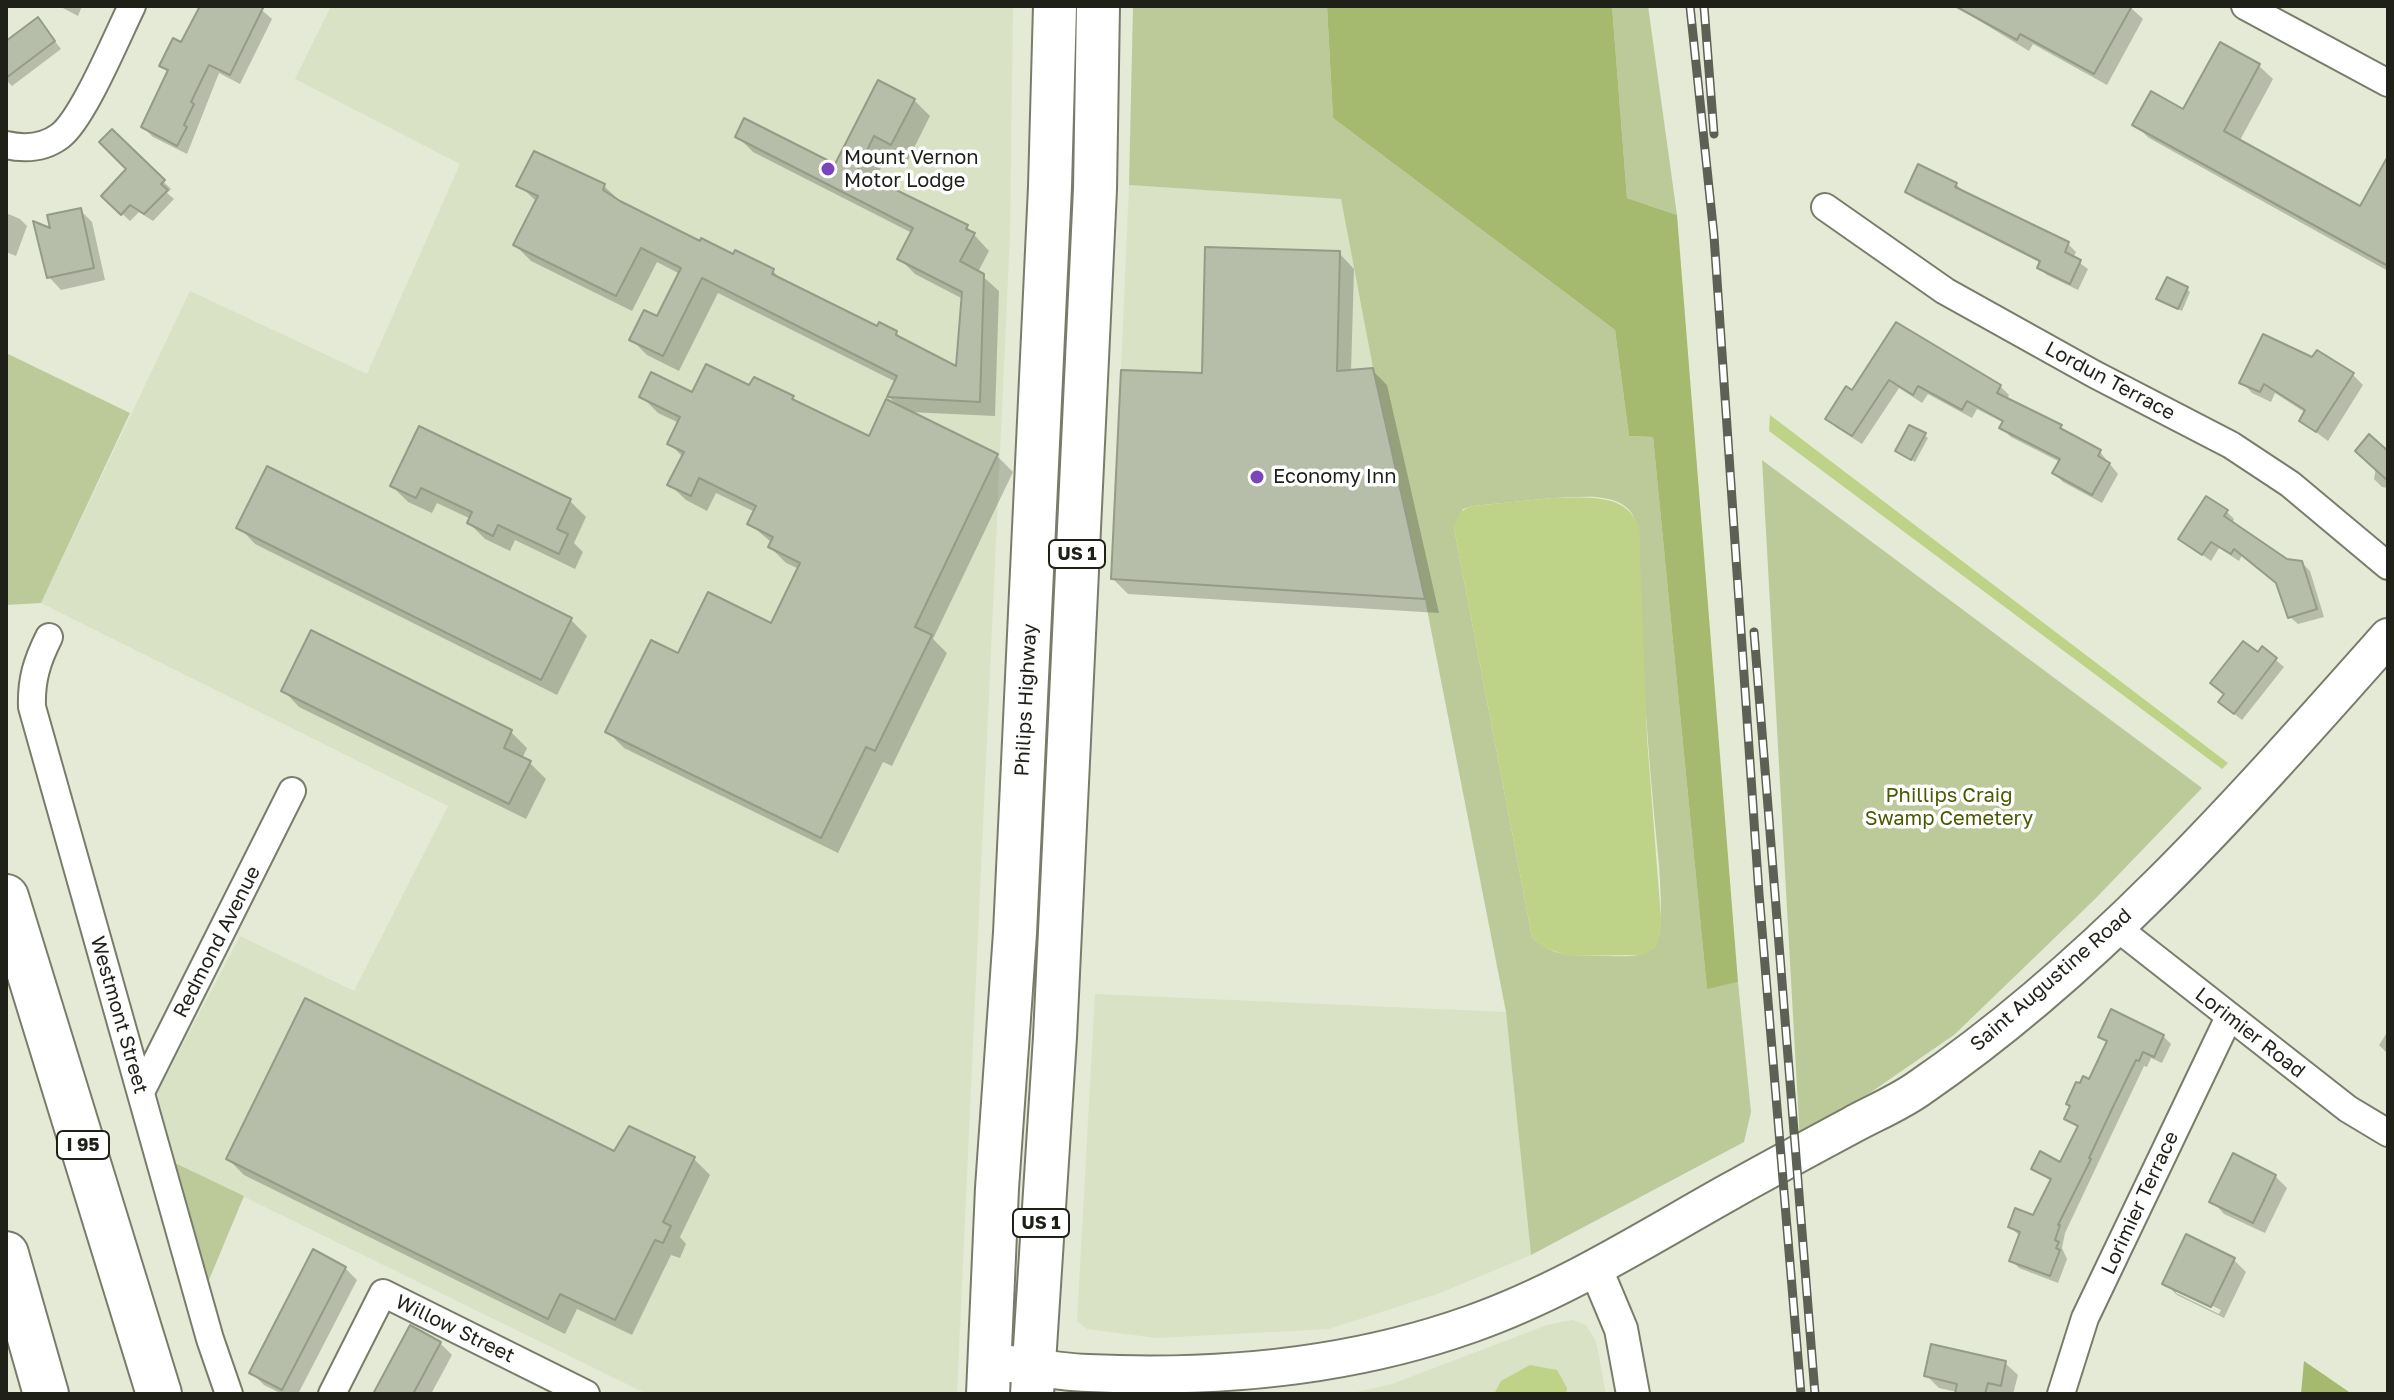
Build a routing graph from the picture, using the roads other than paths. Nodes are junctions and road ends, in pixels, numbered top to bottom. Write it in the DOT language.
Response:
graph roads {
  1 [pos="132,6"];
  2 [pos="1055,6"];
  3 [pos="1098,6"];
  4 [pos="2245,6"];
  5 [pos="2388,83"];
  6 [pos="1053,94"];
  7 [pos="1097,97"];
  8 [pos="6,145"];
  9 [pos="1825,207"];
  10 [pos="1035,513"];
  11 [pos="1078,514"];
  12 [pos="2388,566"];
  13 [pos="49,637"];
  14 [pos="2388,637"];
  15 [pos="292,791"];
  16 [pos="6,897"];
  17 [pos="2116,927"];
  18 [pos="1015,933"];
  19 [pos="1060,935"];
  20 [pos="2229,1017"];
  21 [pos="141,1092"];
  22 [pos="2388,1133"];
  23 [pos="6,1254"];
  24 [pos="1595,1267"];
  25 [pos="988,1378"];
  26 [pos="1032,1380"];
  27 [pos="46,1394"];
  28 [pos="159,1394"];
  29 [pos="229,1394"];
  30 [pos="332,1394"];
  31 [pos="586,1394"];
  32 [pos="1633,1394"];
  33 [pos="2061,1394"];
  1 -- 8 [label="street"];
  2 -- 6 [label="main road, Philips Highway / US 1"];
  3 -- 7 [label="main road, US 1"];
  4 -- 5 [label="street"];
  6 -- 7 [label="street"];
  6 -- 10 [label="main road, Philips Highway / US 1"];
  7 -- 11 [label="main road, US 1"];
  9 -- 12 [label="street, Lordun Terrace"];
  10 -- 11 [label="street"];
  10 -- 18 [label="main road, Philips Highway / US 1"];
  11 -- 19 [label="main road, US 1"];
  13 -- 21 [label="street, Westmont Street"];
  14 -- 17 [label="main road, Saint Augustine Road"];
  15 -- 21 [label="street, Redmond Avenue"];
  16 -- 28 [label="highway, I 95"];
  17 -- 20 [label="street, Lorimier Road"];
  17 -- 24 [label="main road, Saint Augustine Road"];
  18 -- 19 [label="street"];
  18 -- 25 [label="main road, Philips Highway / US 1"];
  19 -- 26 [label="main road, US 1"];
  20 -- 22 [label="street, Lorimier Road"];
  20 -- 33 [label="street, Lorimier Terrace"];
  21 -- 29 [label="street, Westmont Street"];
  23 -- 27 [label="highway"];
  24 -- 26 [label="main road, Saint Augustine Road"];
  24 -- 32 [label="street"];
  25 -- 26 [label="main road, Saint Augustine Road"];
  30 -- 31 [label="street, Willow Street"];
}
